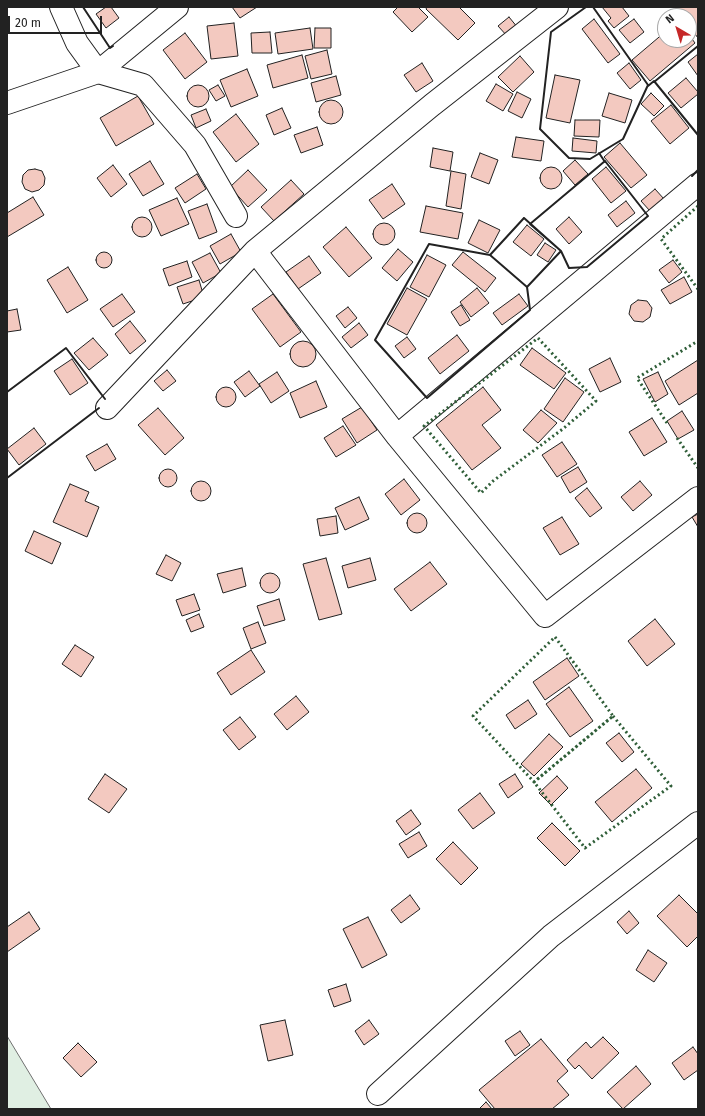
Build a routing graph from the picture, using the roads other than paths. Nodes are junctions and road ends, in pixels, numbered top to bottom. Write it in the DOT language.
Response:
graph roads {
  1 [pos="61,7"];
  2 [pos="177,7"];
  3 [pos="557,7"];
  4 [pos="98,72"];
  5 [pos="7,103"];
  6 [pos="698,184"];
  7 [pos="236,216"];
  8 [pos="255,251"];
  9 [pos="107,408"];
  10 [pos="397,436"];
  11 [pos="698,498"];
  12 [pos="698,823"];
  13 [pos="378,1094"];
  1 -- 4 [label="street"];
  2 -- 4 [label="street"];
  3 -- 8 [label="street"];
  4 -- 5 [label="street"];
  4 -- 7 [label="street"];
  6 -- 10 [label="street"];
  8 -- 9 [label="street"];
  8 -- 10 [label="street"];
  10 -- 11 [label="street"];
  12 -- 13 [label="street"];
}
